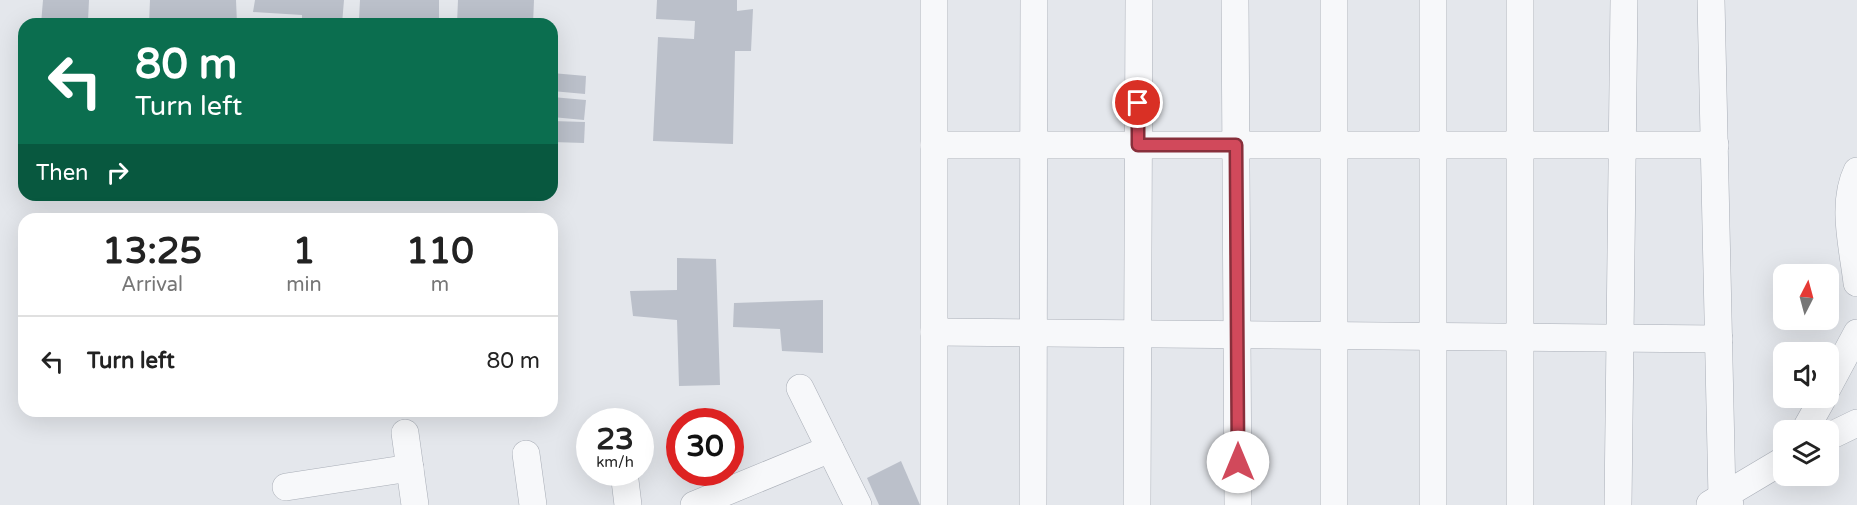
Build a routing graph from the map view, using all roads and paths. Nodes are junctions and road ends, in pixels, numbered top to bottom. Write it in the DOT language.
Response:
graph roads {
  1 [pos="934,0"];
  2 [pos="1034,0"];
  3 [pos="1139,0"];
  4 [pos="1234,0"];
  5 [pos="1335,0"];
  6 [pos="1433,0"];
  7 [pos="1520,0"];
  8 [pos="1624,0"];
  9 [pos="1711,0"];
  10 [pos="934,145"];
  11 [pos="1034,145"];
  12 [pos="1138,145"];
  13 [pos="1236,145"];
  14 [pos="1334,145"];
  15 [pos="1433,145"];
  16 [pos="1520,145"];
  17 [pos="1622,145"];
  18 [pos="1715,145"];
  19 [pos="1857,171"];
  20 [pos="1857,283"];
  21 [pos="934,332"];
  22 [pos="1034,333"];
  23 [pos="1857,333"];
  24 [pos="1137,334"];
  25 [pos="1237,335"];
  26 [pos="1334,336"];
  27 [pos="1433,337"];
  28 [pos="1520,338"];
  29 [pos="1620,338"];
  30 [pos="1719,339"];
  31 [pos="1839,367"];
  32 [pos="800,388"];
  33 [pos="1857,423"];
  34 [pos="1839,432"];
  35 [pos="405,433"];
  36 [pos="830,448"];
  37 [pos="526,454"];
  38 [pos="1773,467"];
  39 [pos="410,468"];
  40 [pos="626,486"];
  41 [pos="286,487"];
  42 [pos="744,496"];
  43 [pos="1720,502"];
  44 [pos="415,505"];
  45 [pos="533,505"];
  46 [pos="628,505"];
  47 [pos="693,505"];
  48 [pos="858,505"];
  49 [pos="934,505"];
  50 [pos="1033,505"];
  51 [pos="1137,505"];
  52 [pos="1238,505"];
  53 [pos="1334,505"];
  54 [pos="1433,505"];
  55 [pos="1520,505"];
  56 [pos="1618,505"];
  1 -- 10 [label="street"];
  2 -- 11 [label="street"];
  3 -- 12 [label="street"];
  4 -- 13 [label="street"];
  5 -- 14 [label="street"];
  6 -- 15 [label="street"];
  7 -- 16 [label="street"];
  8 -- 17 [label="street"];
  9 -- 18 [label="street"];
  10 -- 11 [label="street"];
  10 -- 21 [label="street"];
  11 -- 12 [label="street"];
  11 -- 22 [label="street"];
  12 -- 13 [label="street"];
  12 -- 24 [label="street"];
  13 -- 14 [label="street"];
  13 -- 25 [label="street"];
  14 -- 15 [label="street"];
  14 -- 26 [label="street"];
  15 -- 16 [label="street"];
  15 -- 27 [label="street"];
  16 -- 17 [label="street"];
  16 -- 28 [label="street"];
  17 -- 18 [label="street"];
  17 -- 29 [label="street"];
  18 -- 30 [label="street"];
  19 -- 20 [label="street"];
  21 -- 22 [label="street"];
  21 -- 49 [label="street"];
  22 -- 24 [label="street"];
  22 -- 50 [label="street"];
  23 -- 31 [label="street"];
  24 -- 25 [label="street"];
  24 -- 51 [label="street"];
  25 -- 26 [label="street"];
  25 -- 52 [label="street"];
  26 -- 27 [label="street"];
  26 -- 53 [label="street"];
  27 -- 28 [label="street"];
  27 -- 54 [label="street"];
  28 -- 29 [label="street"];
  28 -- 55 [label="street"];
  29 -- 30 [label="street"];
  29 -- 56 [label="street"];
  30 -- 43 [label="street"];
  32 -- 36 [label="street"];
  33 -- 34 [label="street"];
  35 -- 39 [label="street"];
  36 -- 42 [label="street"];
  36 -- 48 [label="street"];
  37 -- 45 [label="street"];
  38 -- 43 [label="street"];
  39 -- 41 [label="street"];
  39 -- 44 [label="street"];
  40 -- 46 [label="street"];
  42 -- 47 [label="street"];
}
